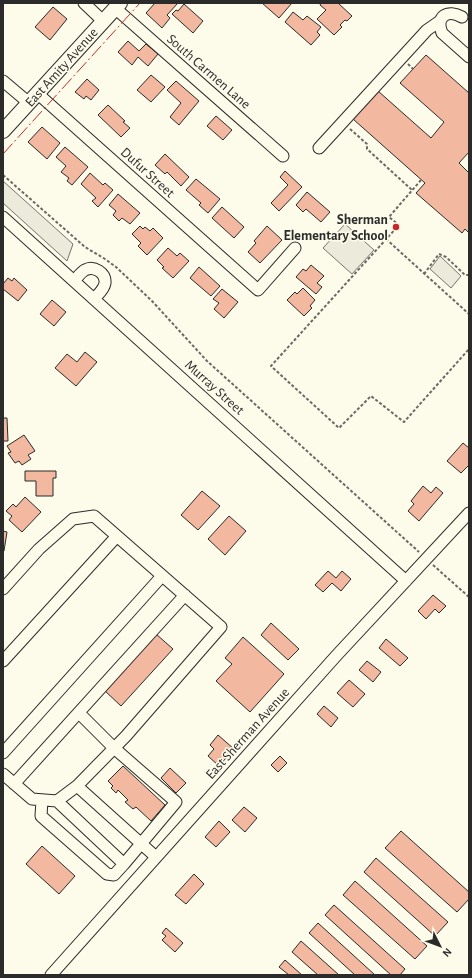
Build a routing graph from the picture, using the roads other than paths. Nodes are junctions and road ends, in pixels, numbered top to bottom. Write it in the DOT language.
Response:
graph roads {
  1 [pos="84,3"];
  2 [pos="117,5"];
  3 [pos="462,17"];
  4 [pos="103,21"];
  5 [pos="440,21"];
  6 [pos="469,57"];
  7 [pos="3,80"];
  8 [pos="33,98"];
  9 [pos="3,131"];
  10 [pos="319,148"];
  11 [pos="282,156"];
  12 [pos="3,217"];
  13 [pos="295,248"];
  14 [pos="74,281"];
  15 [pos="94,299"];
  16 [pos="469,513"];
  17 [pos="116,536"];
  18 [pos="162,576"];
  19 [pos="406,581"];
  20 [pos="3,589"];
  21 [pos="185,596"];
  22 [pos="3,661"];
  23 [pos="79,713"];
  24 [pos="114,748"];
  25 [pos="3,753"];
  26 [pos="7,779"];
  27 [pos="77,786"];
  28 [pos="42,800"];
  29 [pos="57,801"];
  30 [pos="141,844"];
  31 [pos="156,857"];
  32 [pos="124,864"];
  33 [pos="51,975"];
  1 -- 4 [label="street"];
  2 -- 4 [label="main road, East Amity Avenue"];
  2 -- 11 [label="street, South Carmen Lane"];
  3 -- 5 [label="street"];
  4 -- 8 [label="main road, East Amity Avenue"];
  5 -- 6 [label="street"];
  5 -- 10 [label="street"];
  7 -- 8 [label="street, Dufur Street"];
  8 -- 9 [label="main road, East Amity Avenue"];
  8 -- 13 [label="street, Dufur Street"];
  12 -- 14 [label="street, Murray Street"];
  14 -- 15 [label="street, Murray Street"];
  14 -- 15 [label="street"];
  15 -- 19 [label="street, Murray Street"];
  16 -- 19 [label="street, East Sherman Avenue"];
  17 -- 18 [label="street"];
  17 -- 20 [label="street"];
  17 -- 22 [label="street"];
  18 -- 21 [label="street"];
  18 -- 25 [label="street"];
  19 -- 31 [label="street, East Sherman Avenue"];
  21 -- 23 [label="street"];
  21 -- 24 [label="street"];
  23 -- 24 [label="street"];
  23 -- 26 [label="street"];
  24 -- 27 [label="street"];
  24 -- 30 [label="street"];
  26 -- 28 [label="street"];
  27 -- 29 [label="street"];
  27 -- 30 [label="street"];
  28 -- 29 [label="street"];
  28 -- 32 [label="street"];
  29 -- 32 [label="street"];
  30 -- 31 [label="street"];
  30 -- 32 [label="street"];
  31 -- 33 [label="street, East Sherman Avenue"];
}
